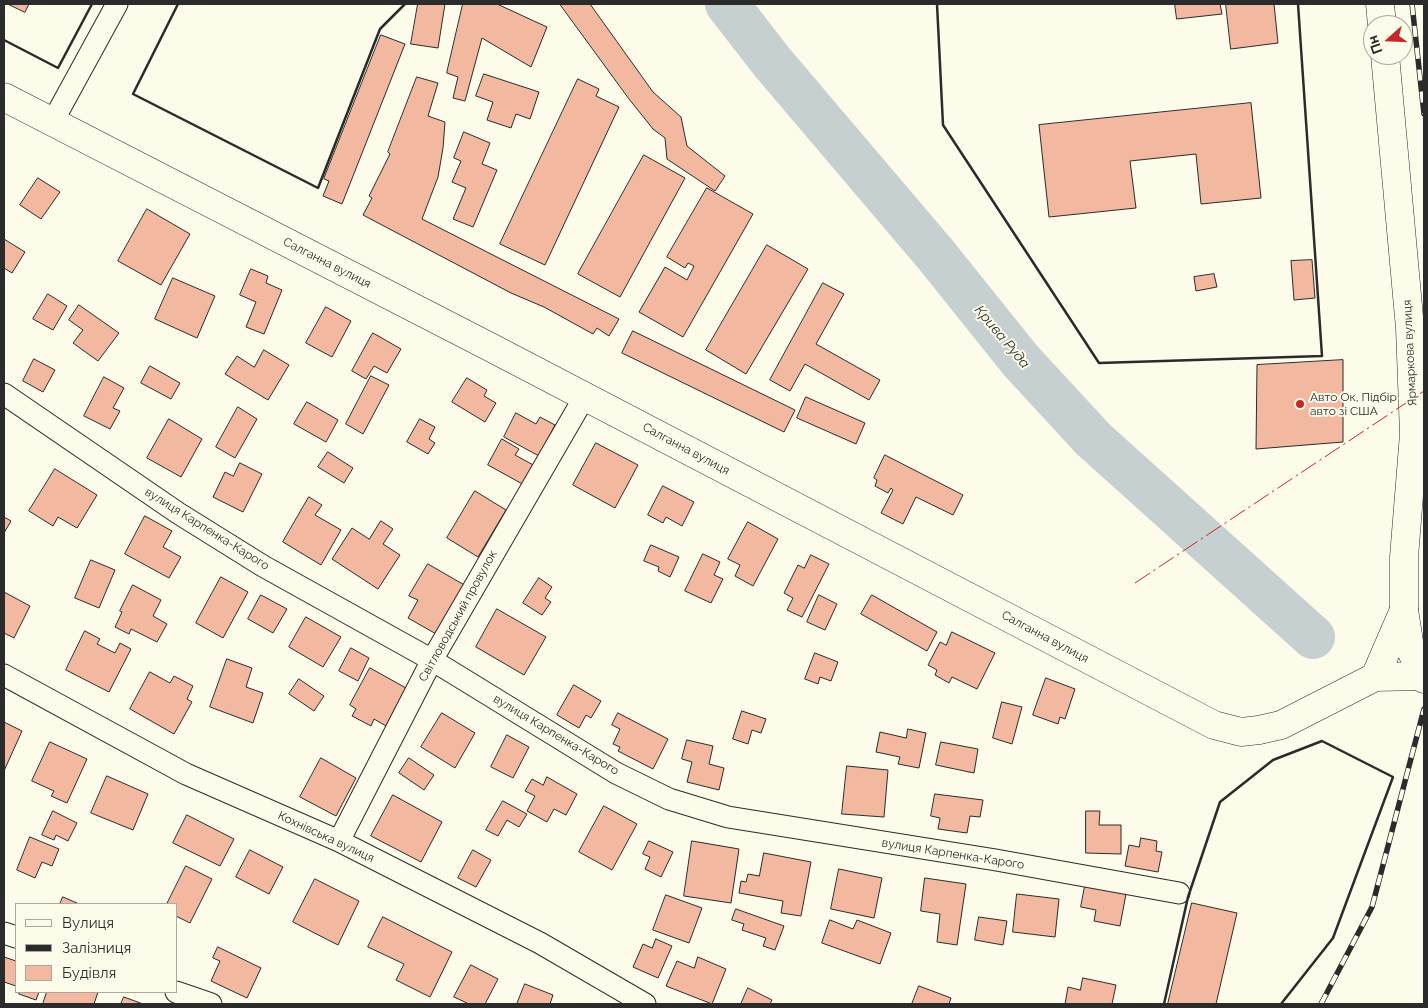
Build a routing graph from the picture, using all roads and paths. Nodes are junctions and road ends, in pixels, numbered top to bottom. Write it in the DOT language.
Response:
graph roads {
  1 [pos="117,4"];
  2 [pos="1386,65"];
  3 [pos="4,96"];
  4 [pos="53,122"];
  5 [pos="4,394"];
  6 [pos="585,396"];
  7 [pos="1404,610"];
  8 [pos="432,660"];
  9 [pos="4,675"];
  10 [pos="1375,677"];
  11 [pos="1423,677"];
  12 [pos="339,841"];
  13 [pos="1179,894"];
  14 [pos="178,993"];
  15 [pos="211,1004"];
  16 [pos="645,1004"];
  1 -- 4 [label="street"];
  2 -- 7 [label="street, Ярмаркова вулиця"];
  3 -- 4 [label="street, Салганна вулиця"];
  4 -- 6 [label="street, Салганна вулиця"];
  5 -- 8 [label="street, вулиця Карпенка-Карого"];
  6 -- 8 [label="street, Світловодський провулок"];
  6 -- 10 [label="street, Салганна вулиця"];
  7 -- 10 [label="street"];
  7 -- 11 [label="street, Ярмаркова вулиця"];
  8 -- 12 [label="street, Світловодський провулок"];
  8 -- 13 [label="street, вулиця Карпенка-Карого"];
  9 -- 12 [label="street, Кохнівська вулиця"];
  10 -- 11 [label="street, Салганна вулиця"];
  12 -- 16 [label="street, Кохнівська вулиця"];
  14 -- 15 [label="street"];
}
